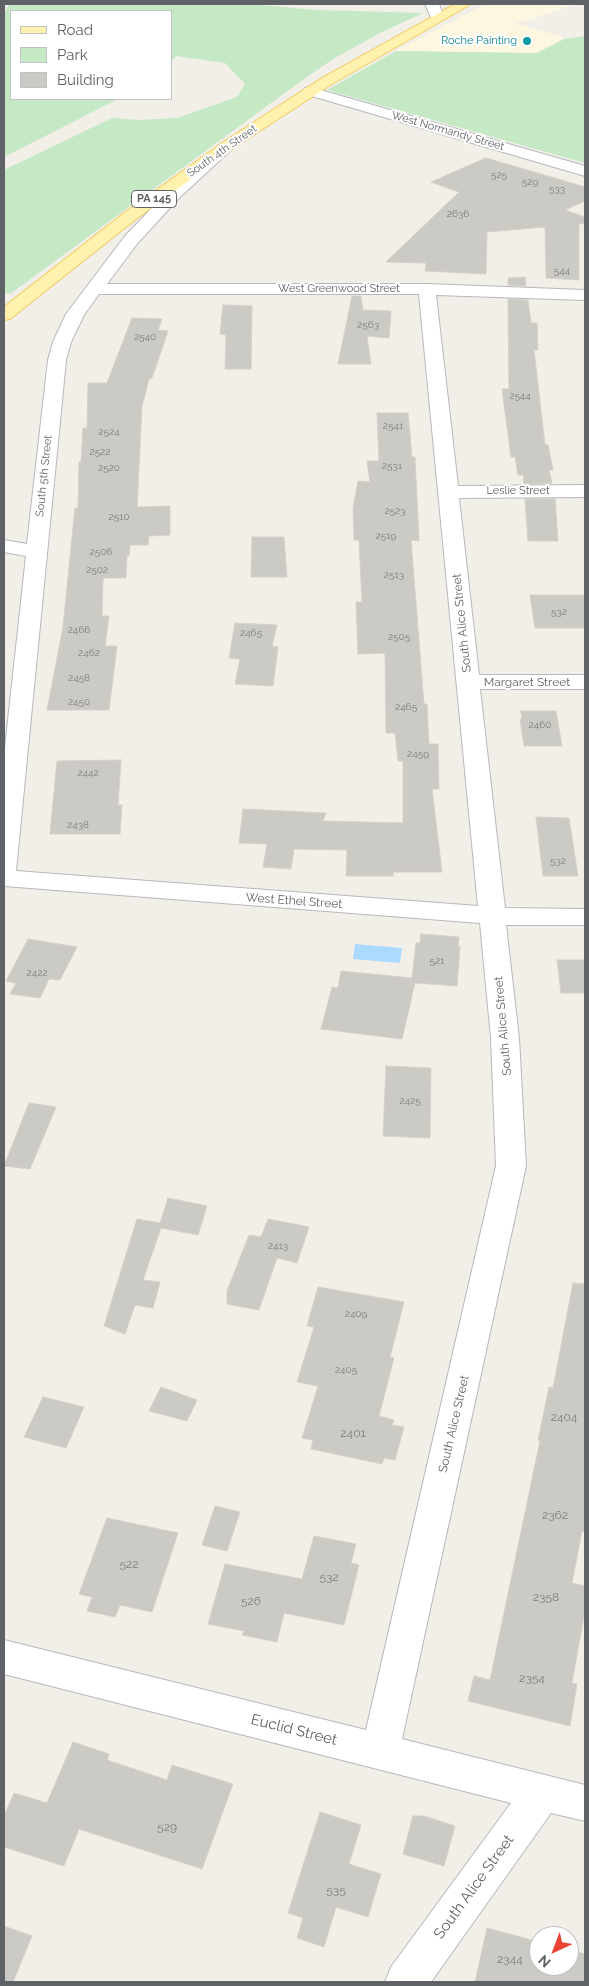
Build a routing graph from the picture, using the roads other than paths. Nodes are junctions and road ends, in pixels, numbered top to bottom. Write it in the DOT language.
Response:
graph roads {
  1 [pos="432,4"];
  2 [pos="464,4"];
  3 [pos="437,17"];
  4 [pos="310,91"];
  5 [pos="230,144"];
  6 [pos="585,171"];
  7 [pos="93,289"];
  8 [pos="428,289"];
  9 [pos="585,295"];
  10 [pos="4,315"];
  11 [pos="585,491"];
  12 [pos="450,492"];
  13 [pos="4,546"];
  14 [pos="36,552"];
  15 [pos="468,682"];
  16 [pos="585,682"];
  17 [pos="4,870"];
  18 [pos="4,878"];
  19 [pos="493,916"];
  20 [pos="585,917"];
  21 [pos="4,1657"];
  22 [pos="380,1752"];
  23 [pos="542,1793"];
  24 [pos="585,1803"];
  25 [pos="406,1982"];
  1 -- 3 [label="street"];
  2 -- 3 [label="main road, PA 145"];
  3 -- 4 [label="main road, South 4th Street / PA 145"];
  4 -- 5 [label="main road, South 4th Street / PA 145"];
  4 -- 6 [label="street, West Normandy Street"];
  5 -- 7 [label="street, South 5th Street"];
  5 -- 10 [label="main road, South 4th Street / PA 145"];
  7 -- 8 [label="street, West Greenwood Street"];
  7 -- 14 [label="street, South 5th Street"];
  8 -- 9 [label="street, West Greenwood Street"];
  8 -- 12 [label="street, South Alice Street"];
  11 -- 12 [label="street, Leslie Street"];
  12 -- 15 [label="street, South Alice Street"];
  13 -- 14 [label="street"];
  14 -- 17 [label="street, South 5th Street"];
  15 -- 16 [label="street, Margaret Street"];
  15 -- 19 [label="street, South Alice Street"];
  18 -- 19 [label="street, West Ethel Street"];
  19 -- 20 [label="street, West Ethel Street"];
  19 -- 22 [label="street, South Alice Street"];
  21 -- 22 [label="street, Euclid Street"];
  22 -- 23 [label="street, Euclid Street"];
  23 -- 24 [label="street, Euclid Street"];
  23 -- 25 [label="street, South Alice Street"];
}
